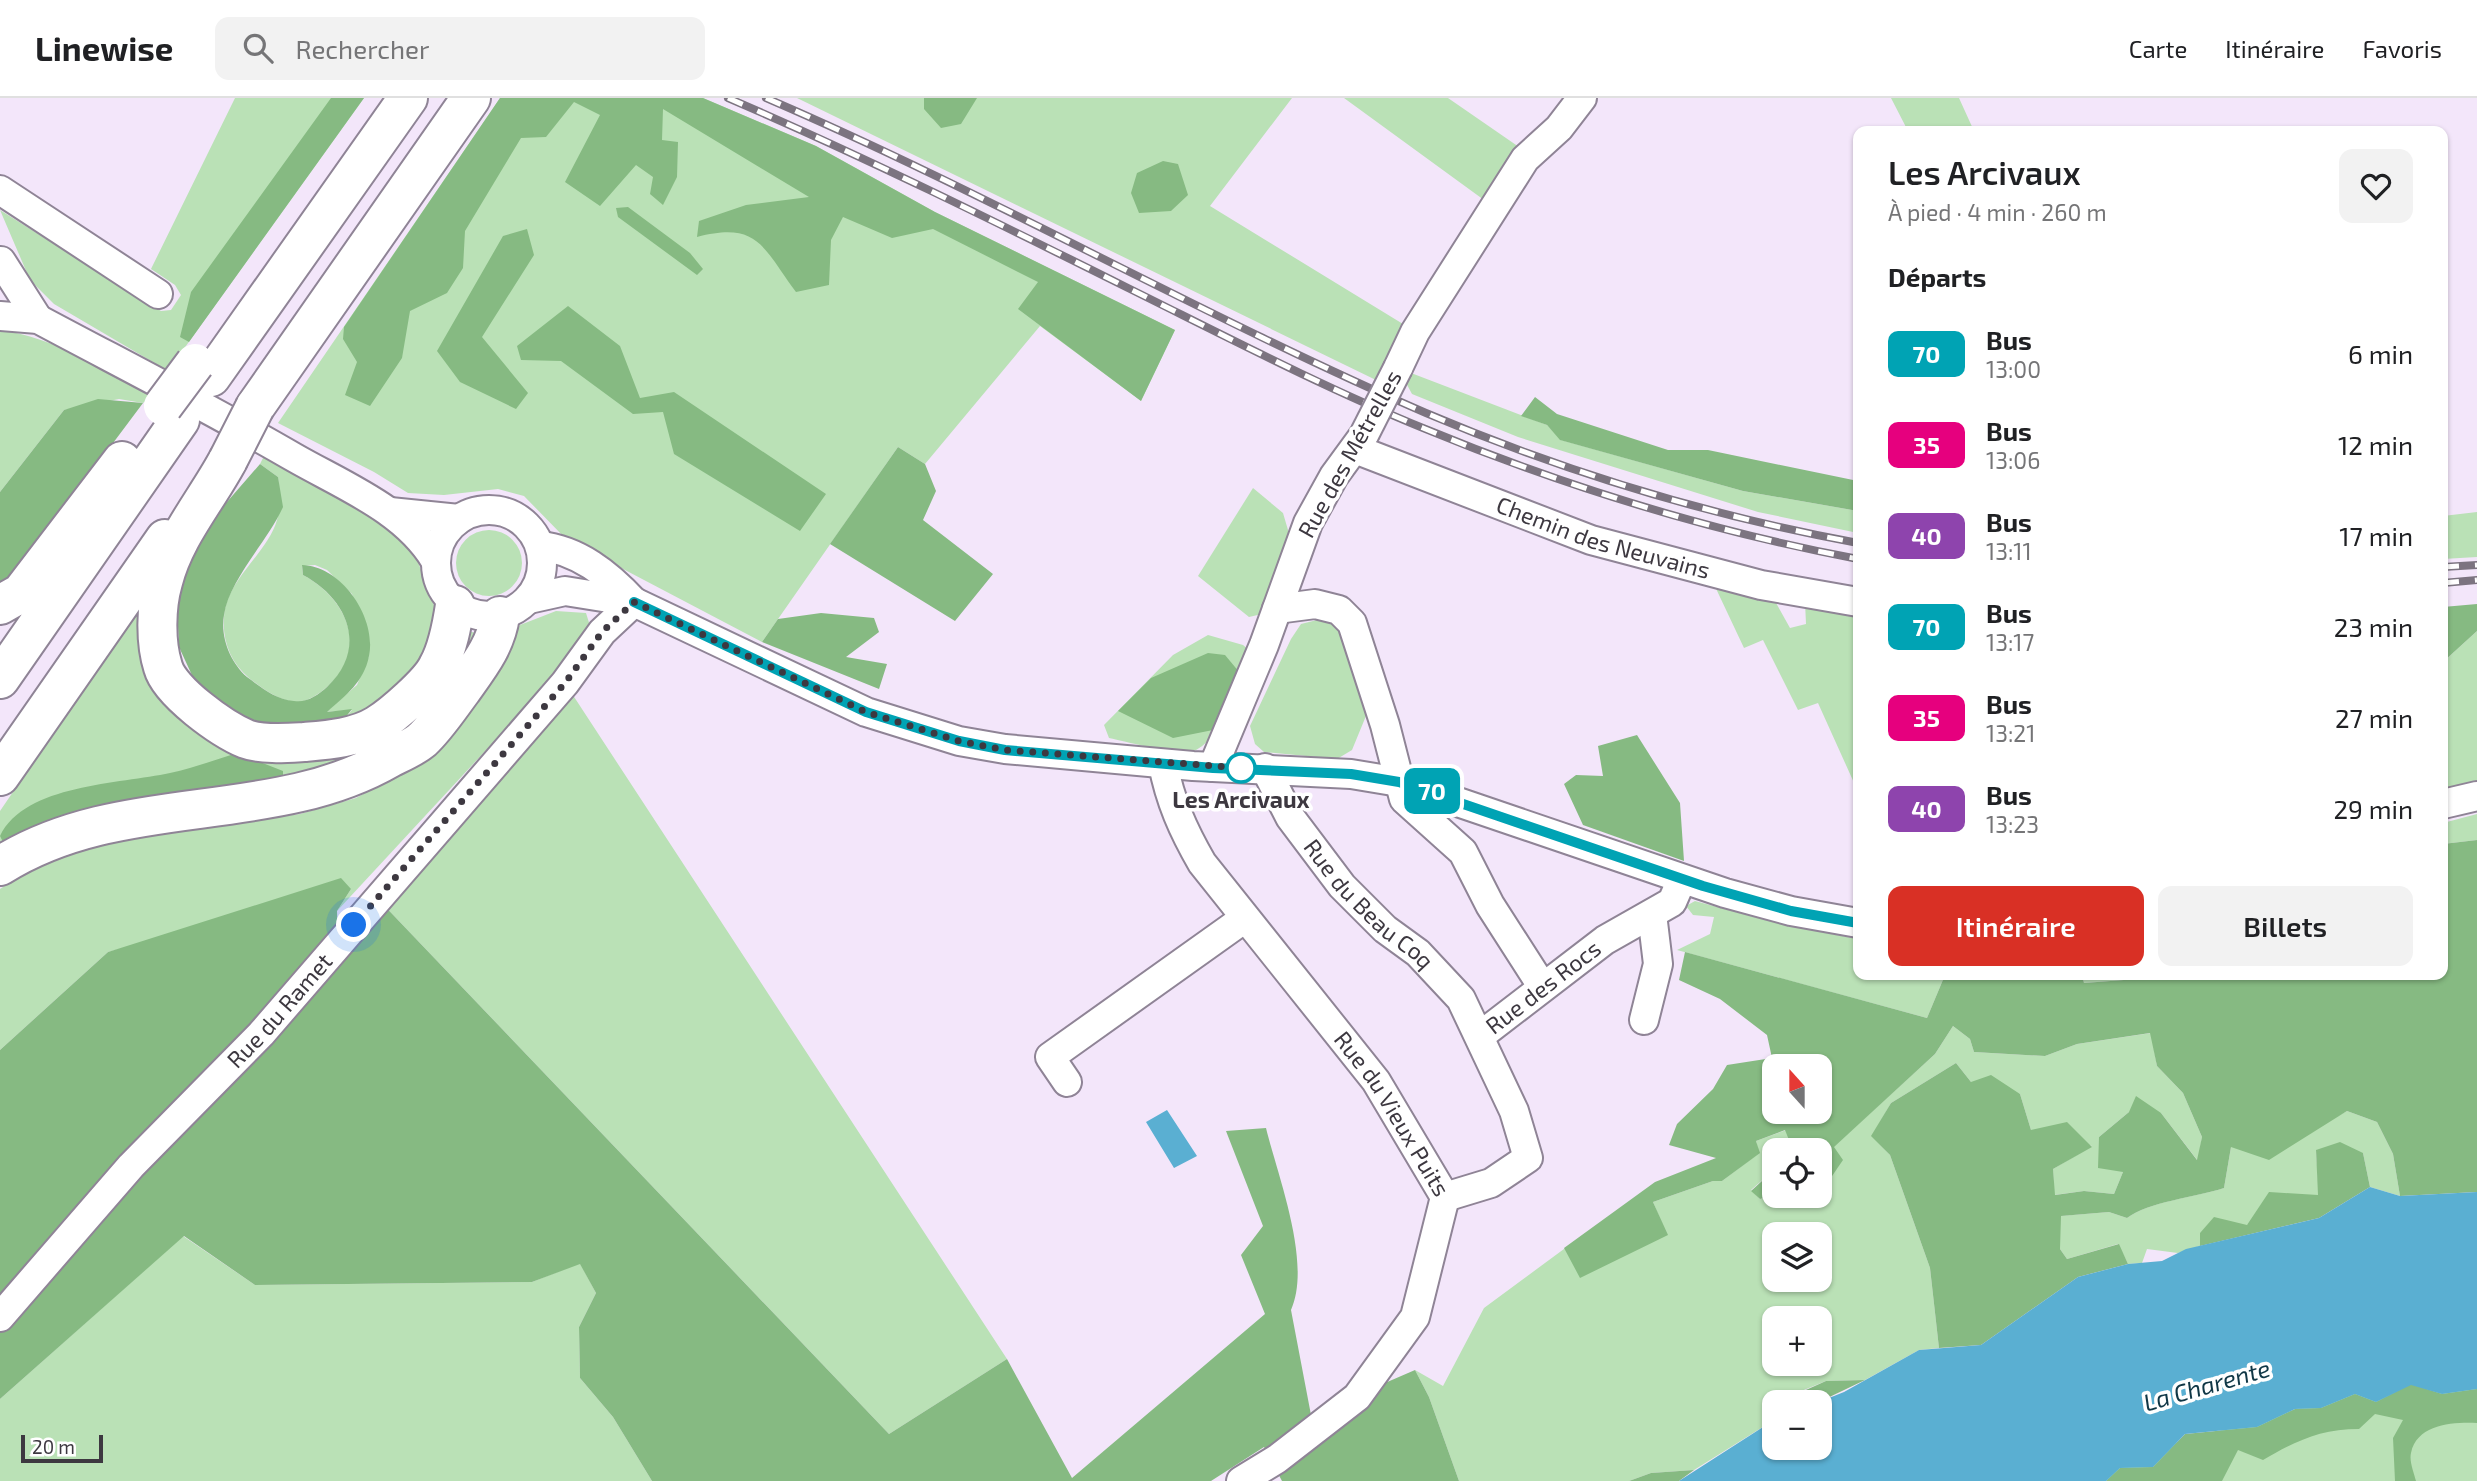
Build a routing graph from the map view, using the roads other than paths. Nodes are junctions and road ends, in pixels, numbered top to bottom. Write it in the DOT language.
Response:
graph roads {
  1 [pos="408,98"];
  2 [pos="471,98"];
  3 [pos="1582,98"];
  4 [pos="0,190"];
  5 [pos="0,265"];
  6 [pos="158,294"];
  7 [pos="0,316"];
  8 [pos="38,319"];
  9 [pos="172,413"];
  10 [pos="1360,441"];
  11 [pos="225,458"];
  12 [pos="390,512"];
  13 [pos="459,519"];
  14 [pos="540,546"];
  15 [pos="435,560"];
  16 [pos="1853,601"];
  17 [pos="634,602"];
  18 [pos="0,605"];
  19 [pos="455,605"];
  20 [pos="515,607"];
  21 [pos="1277,609"];
  22 [pos="0,679"];
  23 [pos="1163,764"];
  24 [pos="1213,768"];
  25 [pos="1265,768"];
  26 [pos="0,776"];
  27 [pos="1399,782"];
  28 [pos="2477,796"];
  29 [pos="2448,803"];
  30 [pos="0,866"];
  31 [pos="1682,879"];
  32 [pos="1652,914"];
  33 [pos="1245,918"];
  34 [pos="1853,922"];
  35 [pos="1542,986"];
  36 [pos="1644,1020"];
  37 [pos="1480,1036"];
  38 [pos="1067,1082"];
  39 [pos="1445,1197"];
  40 [pos="0,1317"];
  41 [pos="1241,1481"];
  1 -- 9 [label="highway"];
  2 -- 11 [label="highway, bridge"];
  3 -- 10 [label="street, Rue des Métrelles, bridge"];
  4 -- 6 [label="street"];
  5 -- 8 [label="street"];
  7 -- 8 [label="street"];
  8 -- 12 [label="street"];
  9 -- 18 [label="highway"];
  9 -- 22 [label="highway"];
  10 -- 16 [label="street, Chemin des Neuvains"];
  10 -- 21 [label="street, Rue des Métrelles"];
  11 -- 19 [label="highway"];
  11 -- 26 [label="highway"];
  12 -- 13 [label="street"];
  12 -- 15 [label="street"];
  13 -- 14 [label="street"];
  13 -- 15 [label="street"];
  14 -- 17 [label="street"];
  14 -- 20 [label="street"];
  15 -- 19 [label="street"];
  17 -- 20 [label="street"];
  17 -- 23 [label="street"];
  17 -- 40 [label="street, Rue du Ramet"];
  19 -- 20 [label="street"];
  20 -- 30 [label="highway"];
  21 -- 24 [label="street, Rue des Métrelles"];
  21 -- 27 [label="street"];
  23 -- 24 [label="street"];
  23 -- 33 [label="street, Rue du Vieux Puits"];
  24 -- 25 [label="street"];
  25 -- 27 [label="street"];
  25 -- 37 [label="street, Rue du Beau Coq"];
  27 -- 31 [label="street"];
  27 -- 35 [label="street"];
  28 -- 29 [label="street"];
  31 -- 32 [label="street, Rue des Rocs"];
  31 -- 34 [label="street"];
  32 -- 35 [label="street, Rue des Rocs"];
  32 -- 36 [label="street"];
  33 -- 38 [label="street"];
  33 -- 39 [label="street, Rue du Vieux Puits"];
  35 -- 37 [label="street, Rue des Rocs"];
  37 -- 39 [label="street, Rue des Rocs"];
  39 -- 41 [label="street, Rue du Vieux Puits"];
}
